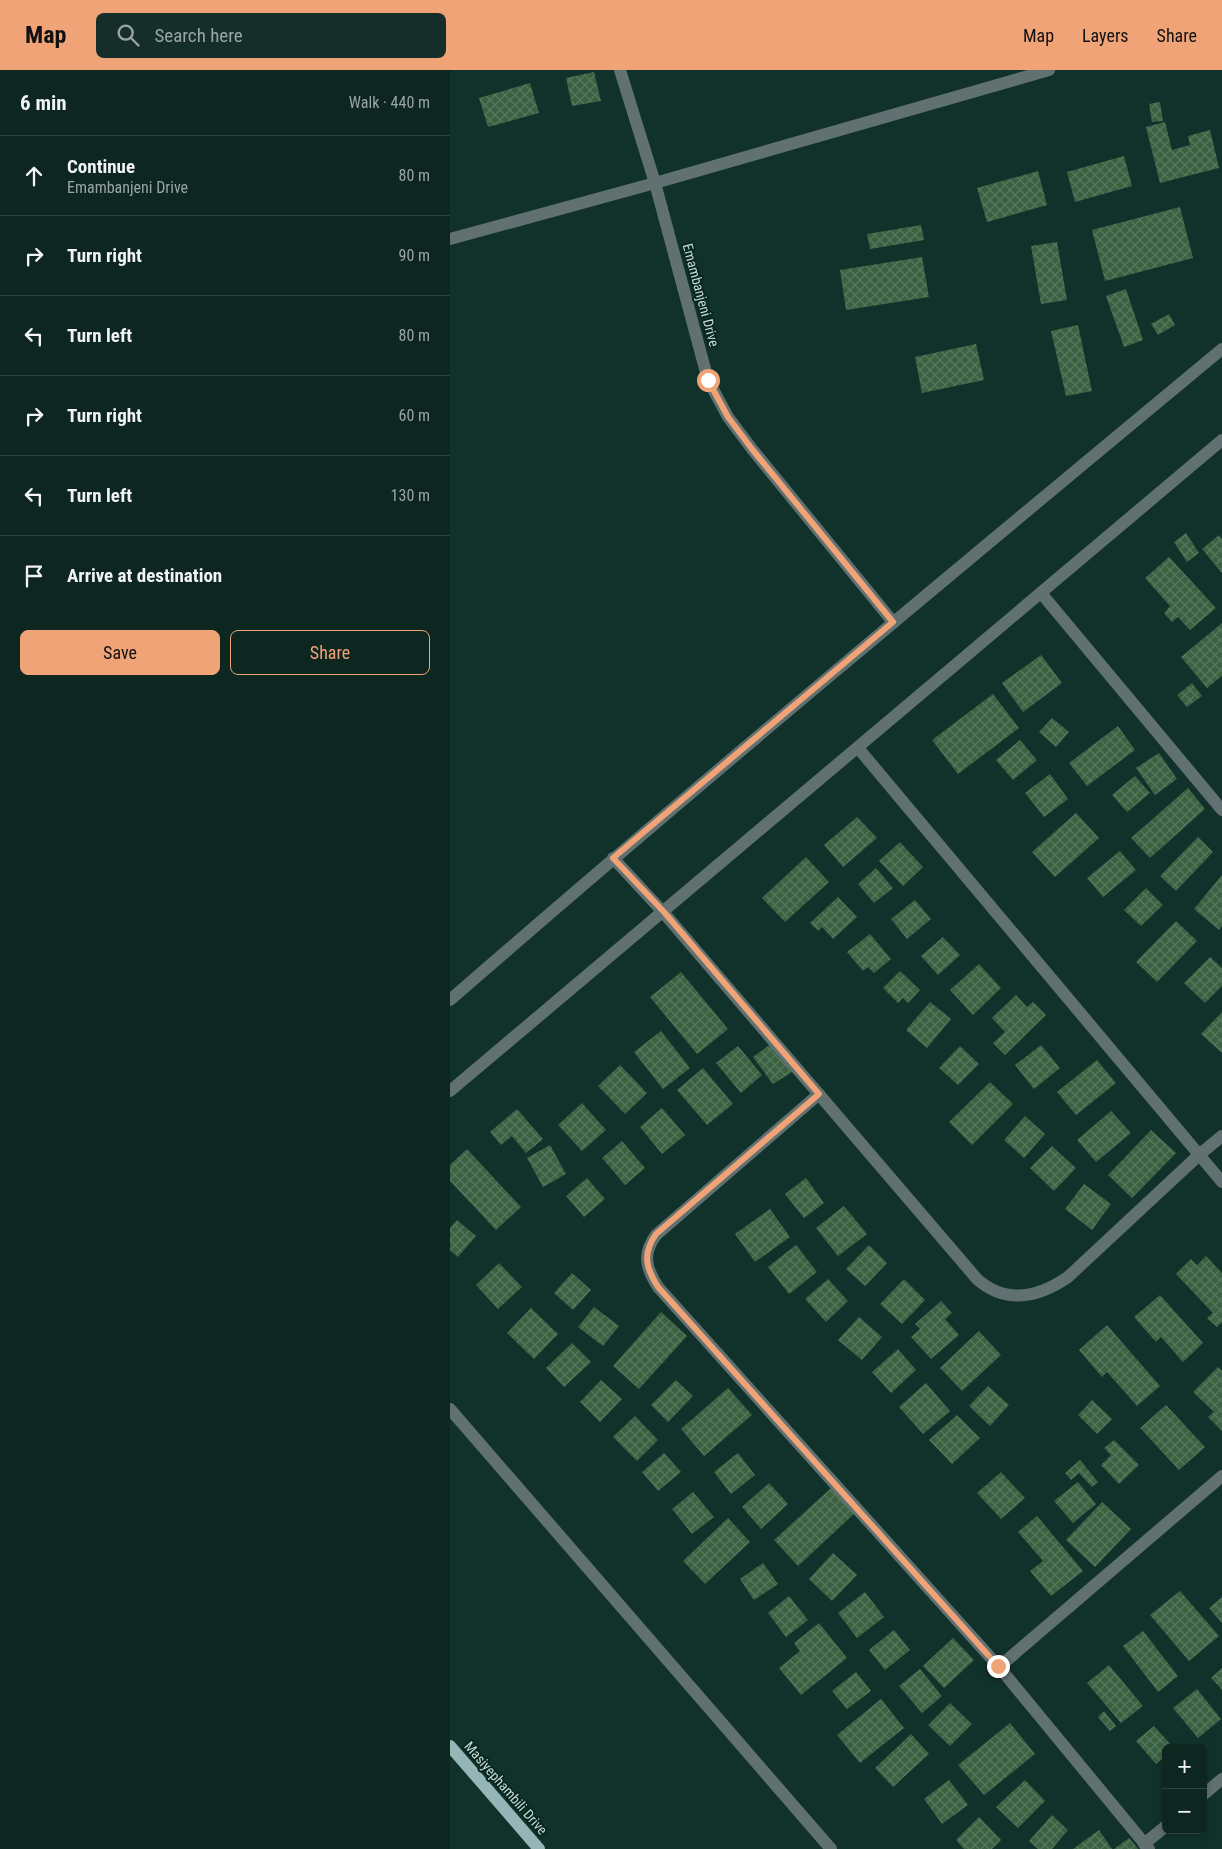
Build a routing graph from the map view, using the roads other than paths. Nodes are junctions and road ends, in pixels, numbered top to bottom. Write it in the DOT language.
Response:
graph roads {
  1 [pos="620,70"];
  2 [pos="1049,70"];
  3 [pos="655,183"];
  4 [pos="450,239"];
  5 [pos="1222,349"];
  6 [pos="1222,440"];
  7 [pos="1041,593"];
  8 [pos="893,622"];
  9 [pos="858,748"];
  10 [pos="1222,810"];
  11 [pos="613,858"];
  12 [pos="664,912"];
  13 [pos="450,1000"];
  14 [pos="450,1091"];
  15 [pos="819,1094"];
  16 [pos="1222,1136"];
  17 [pos="1199,1155"];
  18 [pos="1222,1182"];
  19 [pos="450,1409"];
  20 [pos="1222,1476"];
  21 [pos="998,1666"];
  22 [pos="450,1746"];
  23 [pos="1222,1779"];
  24 [pos="1207,1792"];
  25 [pos="1162,1830"];
  26 [pos="1147,1846"];
  27 [pos="539,1849"];
  28 [pos="831,1849"];
  1 -- 3 [label="street, Emambanjeni Drive"];
  2 -- 3 [label="street"];
  3 -- 4 [label="street"];
  3 -- 8 [label="street, Emambanjeni Drive"];
  5 -- 8 [label="street"];
  6 -- 7 [label="street"];
  7 -- 9 [label="street"];
  7 -- 10 [label="street"];
  8 -- 11 [label="street"];
  9 -- 12 [label="street"];
  9 -- 17 [label="street"];
  11 -- 12 [label="street"];
  11 -- 13 [label="street"];
  12 -- 14 [label="street"];
  12 -- 15 [label="street"];
  15 -- 17 [label="street"];
  15 -- 21 [label="street"];
  16 -- 17 [label="street"];
  17 -- 18 [label="street"];
  19 -- 28 [label="street"];
  20 -- 21 [label="street"];
  21 -- 26 [label="street"];
  22 -- 27 [label="main road, Masiyephambili Drive"];
  23 -- 24 [label="street"];
  25 -- 26 [label="street"];
}
